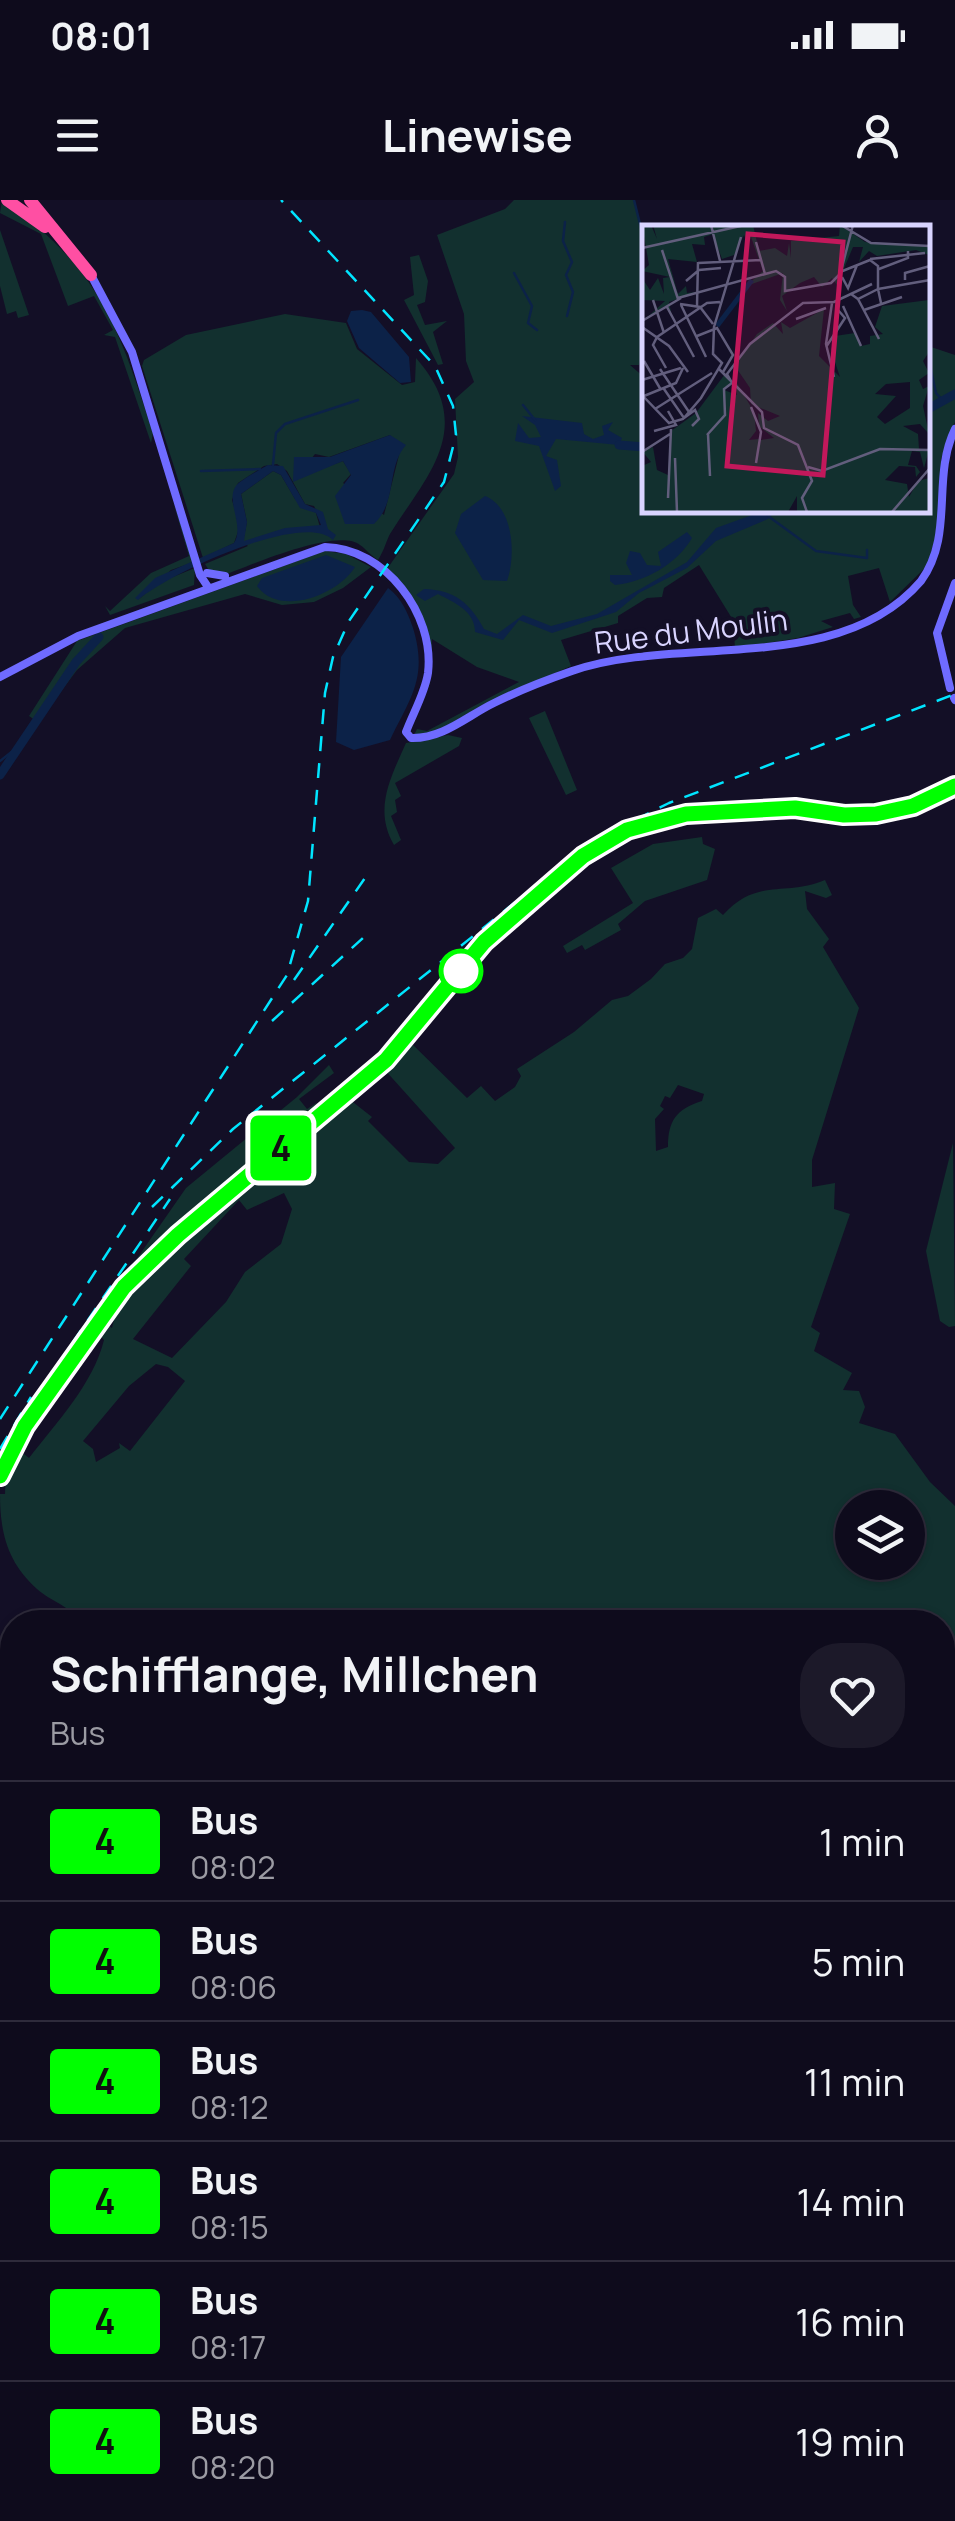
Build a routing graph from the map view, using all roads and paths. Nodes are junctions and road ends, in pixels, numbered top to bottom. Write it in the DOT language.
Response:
graph roads {
  1 [pos="10,200"];
  2 [pos="30,200"];
  3 [pos="51,228"];
  4 [pos="80,260"];
  5 [pos="92,275"];
  6 [pos="955,429"];
  7 [pos="955,438"];
  8 [pos="952,487"];
  9 [pos="951,509"];
  10 [pos="252,571"];
  11 [pos="204,574"];
  12 [pos="955,584"];
  13 [pos="208,587"];
  14 [pos="193,592"];
  15 [pos="0,677"];
  16 [pos="950,688"];
  17 [pos="955,786"];
  18 [pos="0,1476"];
  1 -- 3 [label="highway"];
  1 -- 4 [label="highway"];
  2 -- 3 [label="highway"];
  3 -- 4 [label="highway"];
  4 -- 5 [label="highway"];
  5 -- 11 [label="main road"];
  6 -- 8 [label="main road"];
  7 -- 8 [label="main road"];
  8 -- 9 [label="main road"];
  9 -- 10 [label="main road, Rue du Moulin"];
  10 -- 11 [label="main road"];
  10 -- 13 [label="main road"];
  11 -- 13 [label="main road"];
  11 -- 14 [label="main road"];
  12 -- 16 [label="main road"];
  13 -- 14 [label="main road"];
  14 -- 15 [label="main road"];
  17 -- 18 [label="main road"];
}
